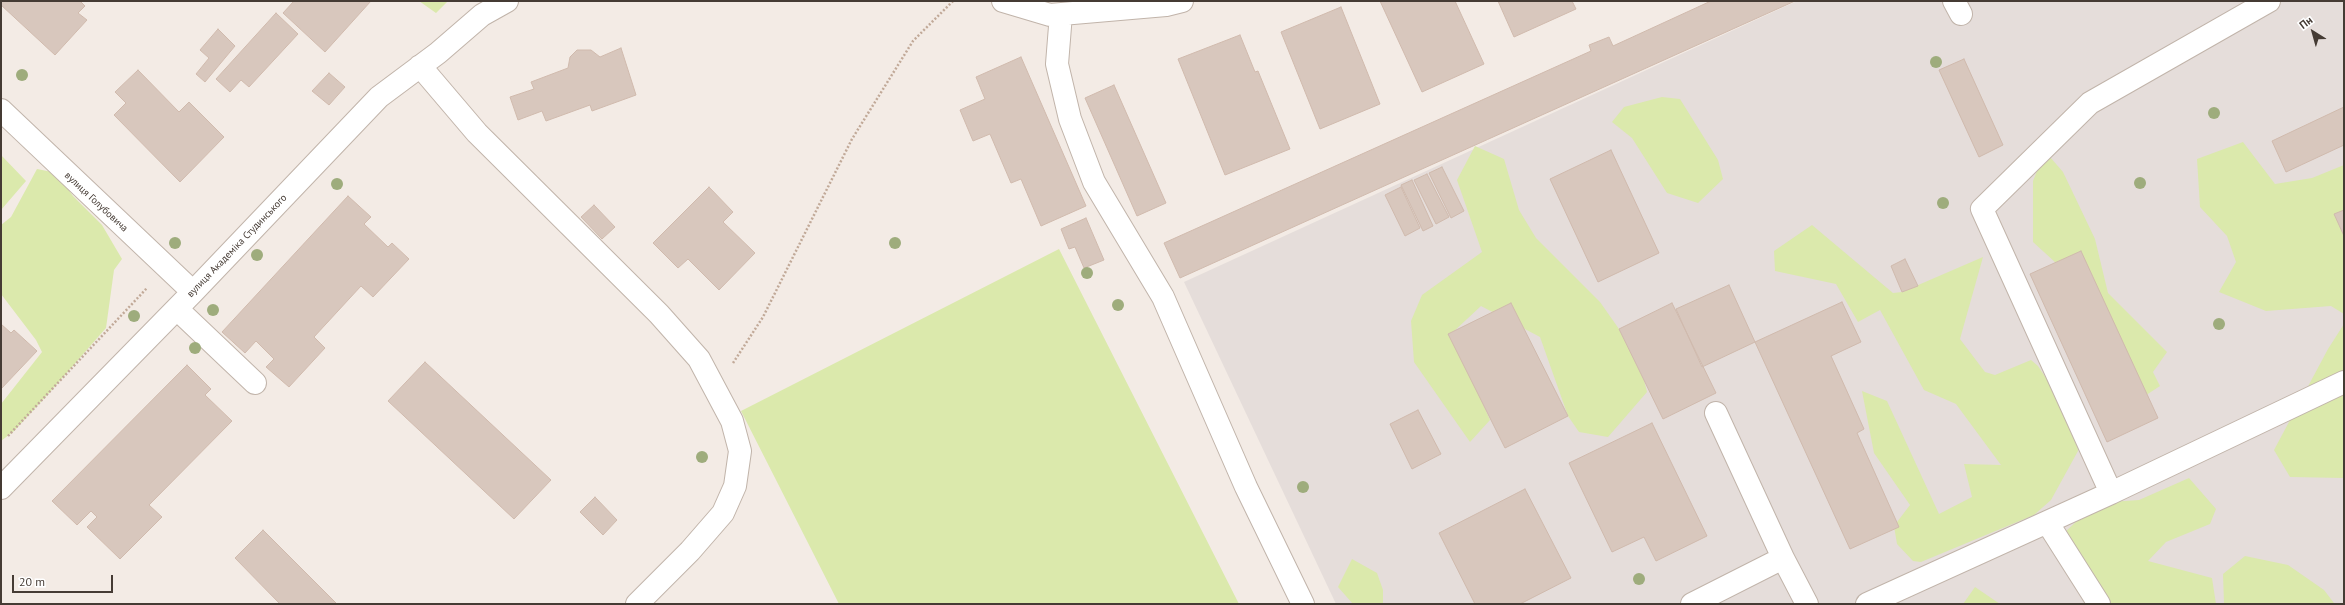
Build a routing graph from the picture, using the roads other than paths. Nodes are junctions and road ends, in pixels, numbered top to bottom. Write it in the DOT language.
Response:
graph roads {
  1 [pos="507,1"];
  2 [pos="1003,1"];
  3 [pos="1182,1"];
  4 [pos="2269,1"];
  5 [pos="485,8"];
  6 [pos="1061,14"];
  7 [pos="420,66"];
  8 [pos="1,110"];
  9 [pos="192,292"];
  10 [pos="177,309"];
  11 [pos="2344,382"];
  12 [pos="254,383"];
  13 [pos="1716,413"];
  14 [pos="1,488"];
  15 [pos="2111,493"];
  16 [pos="2047,522"];
  17 [pos="1783,558"];
  18 [pos="637,604"];
  19 [pos="1303,604"];
  20 [pos="1692,604"];
  21 [pos="1807,604"];
  22 [pos="1867,604"];
  23 [pos="2099,604"];
  1 -- 5 [label="street, вулиця Академіка Студинського"];
  2 -- 6 [label="street"];
  3 -- 6 [label="street"];
  4 -- 15 [label="street"];
  5 -- 7 [label="street, вулиця Академіка Студинського"];
  6 -- 19 [label="street"];
  7 -- 9 [label="street, вулиця Академіка Студинського"];
  7 -- 18 [label="street"];
  8 -- 9 [label="street, вулиця Голубовича"];
  9 -- 10 [label="street, вулиця Академіка Студинського"];
  10 -- 12 [label="street"];
  10 -- 14 [label="street, вулиця Академіка Студинського"];
  11 -- 15 [label="street"];
  13 -- 17 [label="street"];
  15 -- 16 [label="street"];
  16 -- 22 [label="street"];
  16 -- 23 [label="street"];
  17 -- 20 [label="street"];
  17 -- 21 [label="street"];
}
